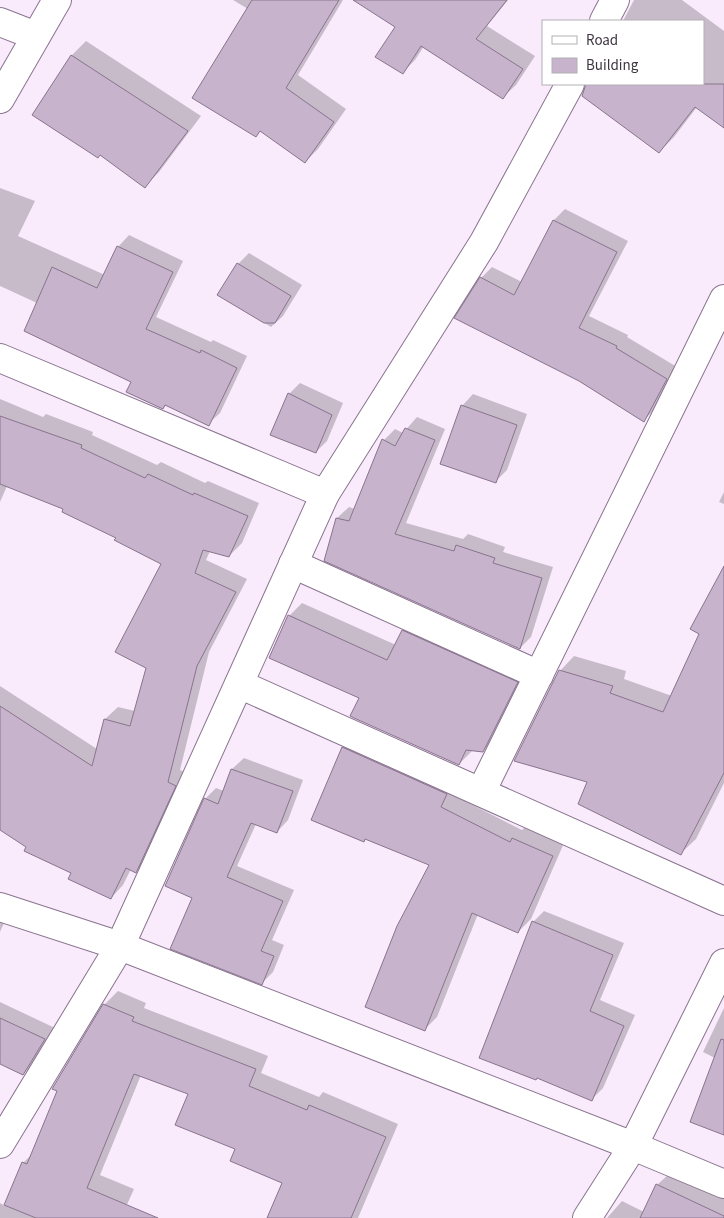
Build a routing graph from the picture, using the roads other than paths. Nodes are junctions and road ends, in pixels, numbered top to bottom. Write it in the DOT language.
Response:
graph roads {
  1 [pos="57,0"];
  2 [pos="615,0"];
  3 [pos="605,20"];
  4 [pos="0,22"];
  5 [pos="36,36"];
  6 [pos="569,85"];
  7 [pos="0,99"];
  8 [pos="724,299"];
  9 [pos="0,358"];
  10 [pos="325,494"];
  11 [pos="293,564"];
  12 [pos="539,674"];
  13 [pos="239,684"];
  14 [pos="481,792"];
  15 [pos="724,901"];
  16 [pos="0,906"];
  17 [pos="120,946"];
  18 [pos="724,963"];
  19 [pos="0,1144"];
  20 [pos="633,1146"];
  21 [pos="724,1184"];
  22 [pos="588,1218"];
  1 -- 5 [label="street"];
  2 -- 3 [label="street"];
  4 -- 5 [label="street"];
  5 -- 7 [label="street"];
  6 -- 10 [label="street"];
  8 -- 12 [label="street"];
  9 -- 10 [label="street"];
  10 -- 11 [label="street"];
  11 -- 12 [label="street"];
  11 -- 13 [label="street"];
  12 -- 14 [label="street"];
  13 -- 14 [label="street"];
  13 -- 17 [label="street"];
  14 -- 15 [label="street"];
  16 -- 17 [label="street"];
  17 -- 19 [label="street"];
  17 -- 20 [label="street"];
  18 -- 20 [label="street"];
  20 -- 21 [label="street"];
  20 -- 22 [label="street"];
}
